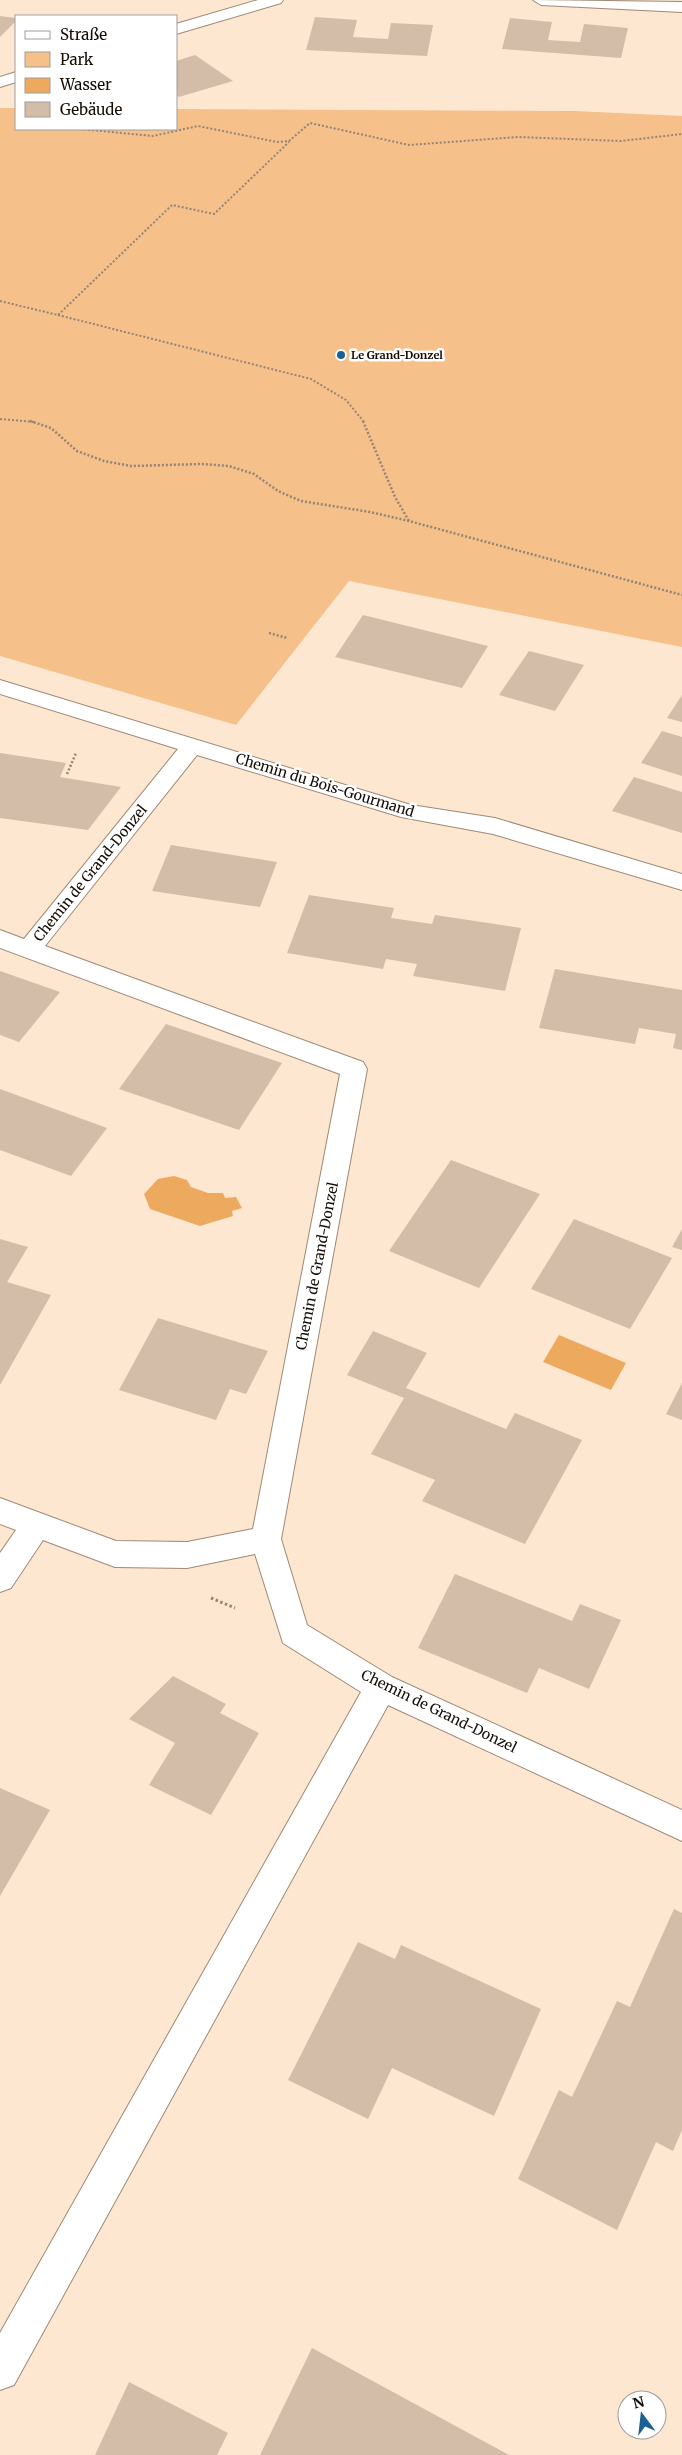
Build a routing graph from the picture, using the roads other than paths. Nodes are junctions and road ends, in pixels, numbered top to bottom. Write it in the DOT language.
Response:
graph roads {
  1 [pos="275,0"];
  2 [pos="541,0"];
  3 [pos="682,7"];
  4 [pos="178,28"];
  5 [pos="15,77"];
  6 [pos="0,82"];
  7 [pos="0,687"];
  8 [pos="193,745"];
  9 [pos="682,882"];
  10 [pos="14,944"];
  11 [pos="0,1512"];
  12 [pos="35,1526"];
  13 [pos="266,1539"];
  14 [pos="0,1579"];
  15 [pos="381,1687"];
  16 [pos="682,1826"];
  17 [pos="0,2371"];
  1 -- 4 [label="street"];
  2 -- 3 [label="street"];
  5 -- 6 [label="street"];
  7 -- 8 [label="street, Chemin du Bois-Gourmand"];
  8 -- 9 [label="street, Chemin du Bois-Gourmand"];
  8 -- 10 [label="street, Chemin de Grand-Donzel"];
  10 -- 13 [label="street, Chemin de Grand-Donzel"];
  11 -- 12 [label="street"];
  12 -- 13 [label="street"];
  12 -- 14 [label="street"];
  13 -- 15 [label="street, Chemin de Grand-Donzel"];
  15 -- 16 [label="street, Chemin de Grand-Donzel"];
  15 -- 17 [label="street"];
}
